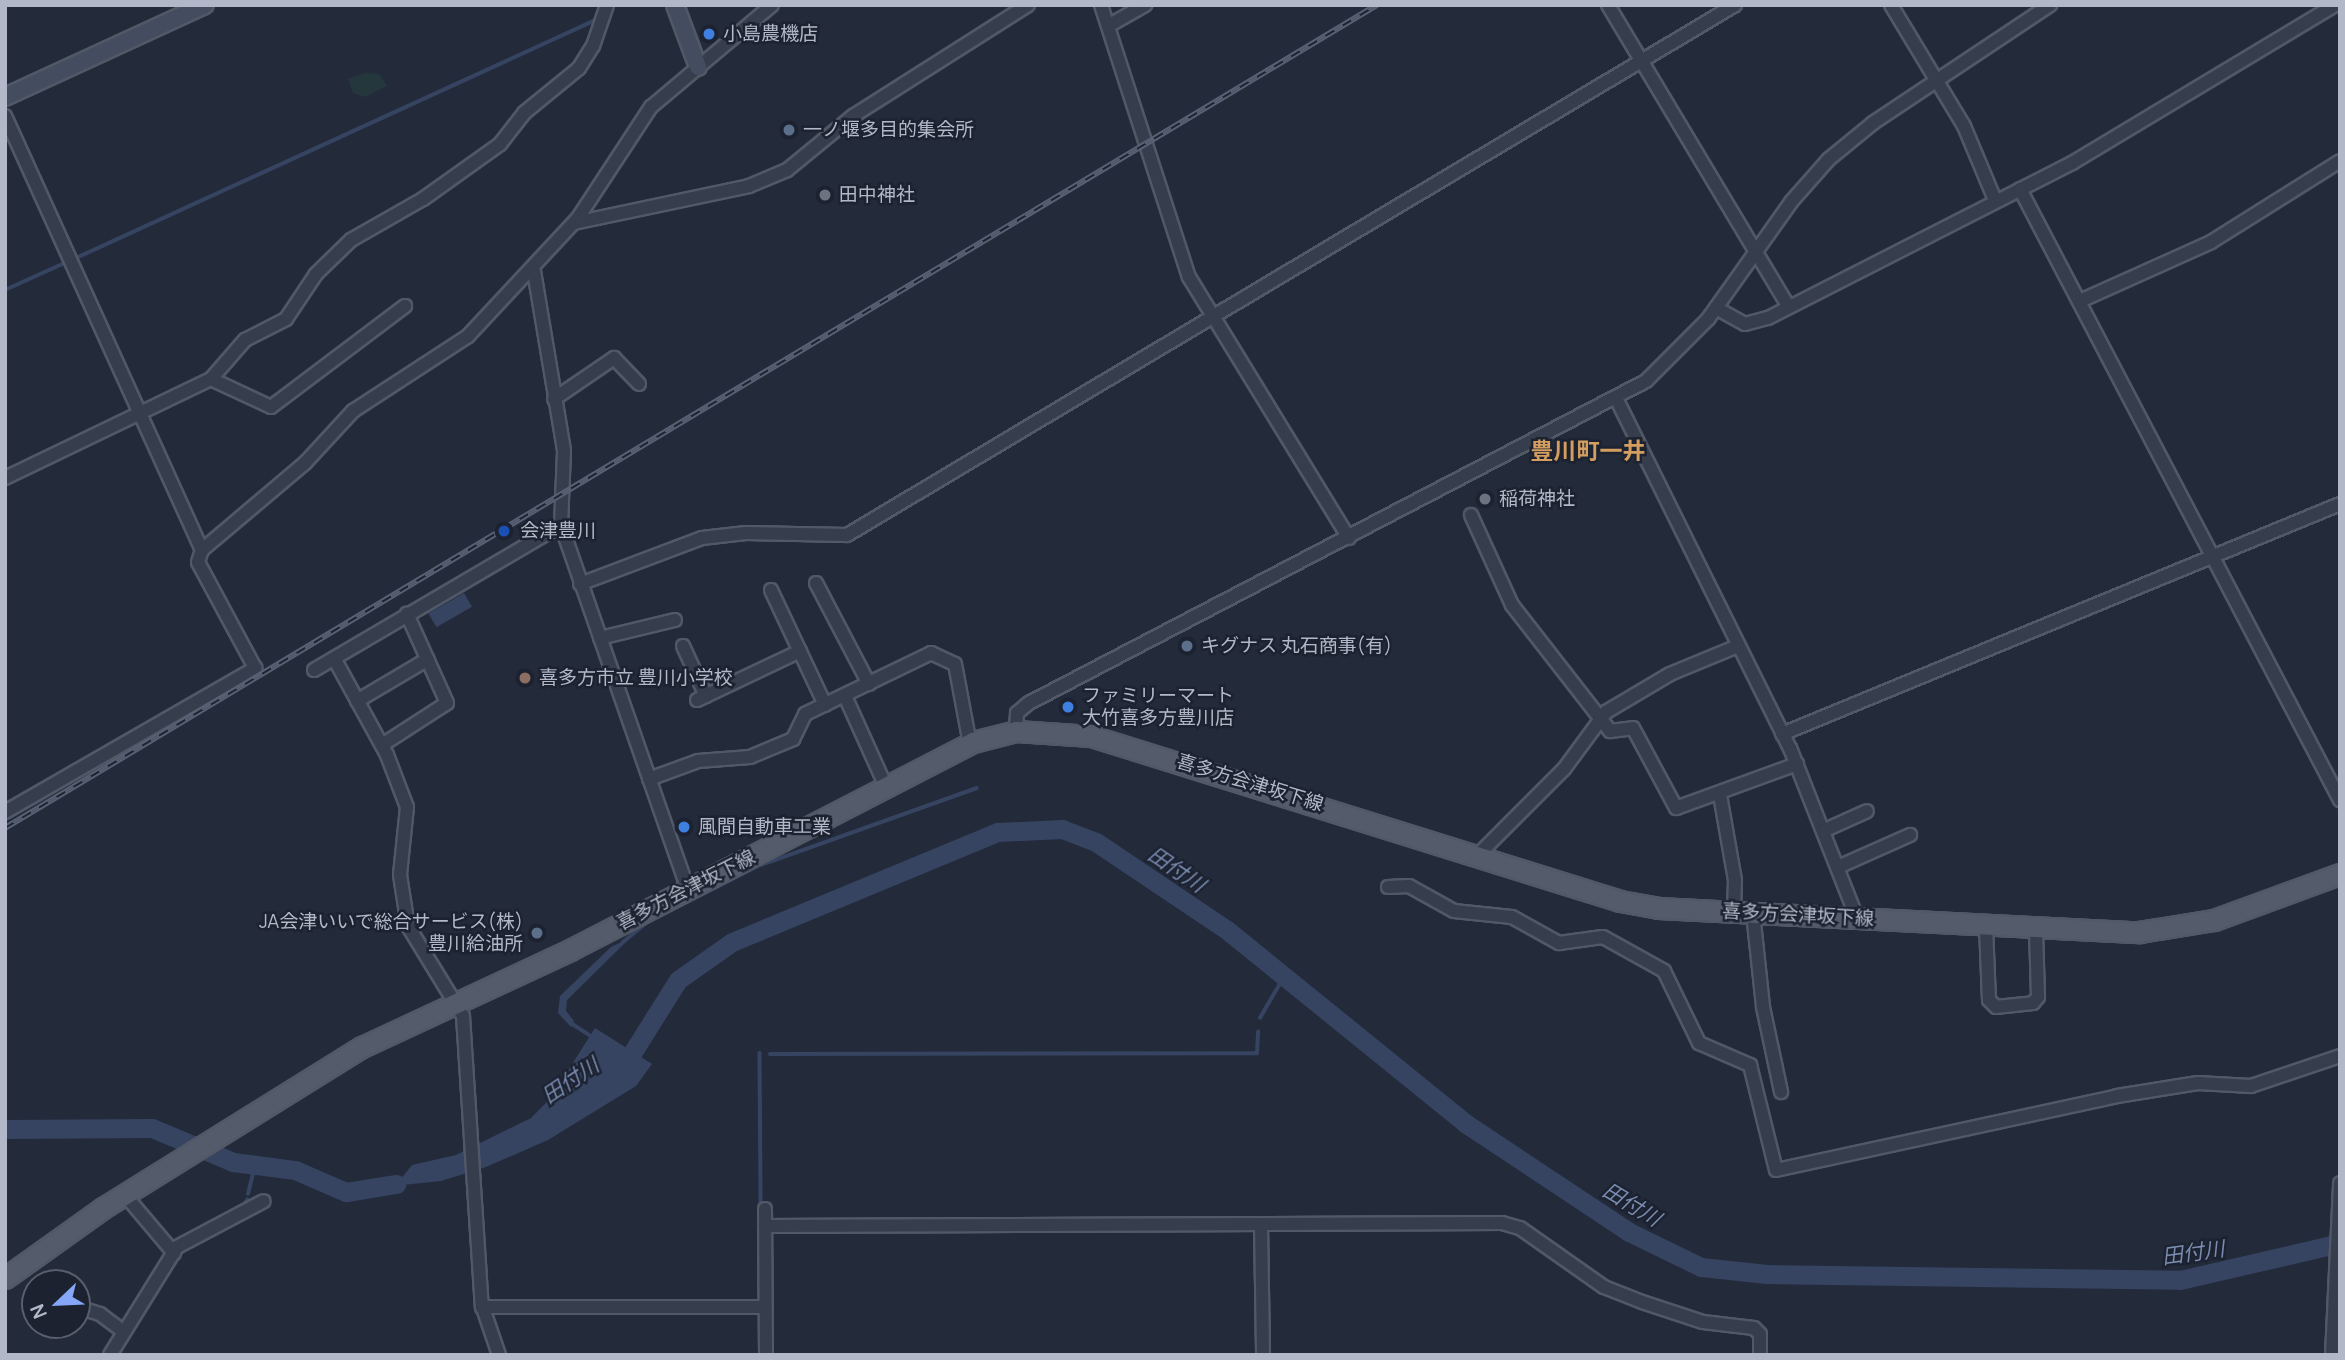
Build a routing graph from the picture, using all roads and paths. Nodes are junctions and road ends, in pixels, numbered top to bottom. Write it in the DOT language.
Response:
graph roads {
  1 [pos="205,5"];
  2 [pos="607,5"];
  3 [pos="675,5"];
  4 [pos="772,5"];
  5 [pos="1028,5"];
  6 [pos="1101,5"];
  7 [pos="1145,5"];
  8 [pos="1608,5"];
  9 [pos="1735,5"];
  10 [pos="1891,5"];
  11 [pos="2050,5"];
  12 [pos="2335,5"];
  13 [pos="1108,26"];
  14 [pos="1642,59"];
  15 [pos="698,67"];
  16 [pos="1937,81"];
  17 [pos="5,97"];
  18 [pos="5,116"];
  19 [pos="2340,162"];
  20 [pos="2020,189"];
  21 [pos="1995,200"];
  22 [pos="574,223"];
  23 [pos="1757,253"];
  24 [pos="534,271"];
  25 [pos="2080,301"];
  26 [pos="405,306"];
  27 [pos="1789,307"];
  28 [pos="1716,308"];
  29 [pos="1216,317"];
  30 [pos="211,379"];
  31 [pos="639,384"];
  32 [pos="1616,398"];
  33 [pos="554,400"];
  34 [pos="142,416"];
  35 [pos="5,478"];
  36 [pos="2340,504"];
  37 [pos="1471,515"];
  38 [pos="561,525"];
  39 [pos="1349,538"];
  40 [pos="202,550"];
  41 [pos="2212,556"];
  42 [pos="816,583"];
  43 [pos="580,584"];
  44 [pos="771,590"];
  45 [pos="407,614"];
  46 [pos="676,620"];
  47 [pos="600,638"];
  48 [pos="683,646"];
  49 [pos="1738,646"];
  50 [pos="800,652"];
  51 [pos="428,659"];
  52 [pos="335,660"];
  53 [pos="314,670"];
  54 [pos="869,684"];
  55 [pos="845,695"];
  56 [pos="357,701"];
  57 [pos="825,705"];
  58 [pos="1600,719"];
  59 [pos="1016,731"];
  60 [pos="1782,734"];
  61 [pos="970,744"];
  62 [pos="382,745"];
  63 [pos="1797,764"];
  64 [pos="649,779"];
  65 [pos="886,787"];
  66 [pos="1720,795"];
  67 [pos="2339,797"];
  68 [pos="1867,811"];
  69 [pos="5,812"];
  70 [pos="1823,831"];
  71 [pos="1910,835"];
  72 [pos="1480,853"];
  73 [pos="1838,867"];
  74 [pos="2340,874"];
  75 [pos="1388,887"];
  76 [pos="688,890"];
  77 [pos="1744,913"];
  78 [pos="1857,918"];
  79 [pos="1986,926"];
  80 [pos="2036,929"];
  81 [pos="455,1003"];
  82 [pos="2340,1056"];
  83 [pos="1781,1092"];
  84 [pos="2340,1183"];
  85 [pos="125,1195"];
  86 [pos="264,1201"];
  87 [pos="765,1209"];
  88 [pos="1261,1224"];
  89 [pos="765,1226"];
  90 [pos="174,1253"];
  91 [pos="5,1278"];
  92 [pos="765,1307"];
  93 [pos="483,1308"];
  94 [pos="91,1311"];
  95 [pos="124,1332"];
  96 [pos="110,1355"];
  97 [pos="499,1355"];
  98 [pos="765,1355"];
  99 [pos="1263,1355"];
  100 [pos="1759,1355"];
  101 [pos="2332,1355"];
  1 -- 17 [label="street"];
  2 -- 30 [label="street"];
  3 -- 15 [label="street"];
  4 -- 15 [label="street"];
  5 -- 22 [label="street"];
  6 -- 13 [label="street"];
  7 -- 13 [label="street"];
  8 -- 14 [label="street"];
  9 -- 14 [label="street"];
  10 -- 16 [label="street"];
  11 -- 16 [label="street"];
  12 -- 20 [label="street"];
  13 -- 29 [label="street"];
  14 -- 23 [label="street"];
  14 -- 29 [label="street"];
  15 -- 22 [label="street"];
  16 -- 21 [label="street"];
  16 -- 23 [label="street"];
  18 -- 34 [label="street"];
  19 -- 25 [label="street"];
  20 -- 21 [label="street"];
  20 -- 25 [label="street"];
  21 -- 27 [label="street"];
  22 -- 24 [label="street"];
  23 -- 27 [label="street"];
  23 -- 28 [label="street"];
  24 -- 33 [label="street"];
  24 -- 40 [label="street"];
  25 -- 41 [label="street"];
  26 -- 30 [label="street"];
  27 -- 28 [label="street"];
  28 -- 32 [label="street"];
  29 -- 39 [label="street"];
  29 -- 43 [label="street"];
  30 -- 34 [label="street"];
  31 -- 33 [label="street"];
  32 -- 39 [label="street"];
  32 -- 49 [label="street"];
  33 -- 38 [label="street"];
  34 -- 35 [label="street"];
  34 -- 40 [label="street"];
  36 -- 41 [label="street"];
  37 -- 58 [label="street"];
  38 -- 43 [label="street"];
  38 -- 45 [label="street"];
  39 -- 59 [label="street"];
  40 -- 69 [label="street"];
  41 -- 60 [label="street"];
  41 -- 67 [label="street"];
  42 -- 54 [label="street"];
  43 -- 47 [label="street"];
  44 -- 50 [label="street"];
  45 -- 51 [label="street"];
  45 -- 52 [label="street"];
  46 -- 47 [label="street"];
  47 -- 64 [label="street"];
  48 -- 50 [label="street"];
  49 -- 58 [label="street"];
  49 -- 60 [label="street"];
  50 -- 57 [label="street"];
  51 -- 56 [label="street"];
  51 -- 62 [label="street"];
  52 -- 53 [label="street"];
  52 -- 56 [label="street"];
  54 -- 55 [label="street"];
  54 -- 61 [label="street"];
  55 -- 57 [label="street"];
  55 -- 65 [label="street"];
  56 -- 62 [label="street"];
  57 -- 64 [label="street"];
  58 -- 66 [label="street"];
  58 -- 72 [label="street"];
  59 -- 61 [label="main road, 喜多方会津坂下線"];
  59 -- 72 [label="main road, 喜多方会津坂下線"];
  60 -- 63 [label="street"];
  61 -- 65 [label="main road, 喜多方会津坂下線"];
  62 -- 81 [label="street"];
  63 -- 66 [label="street"];
  63 -- 70 [label="street"];
  64 -- 76 [label="street"];
  65 -- 76 [label="main road, 喜多方会津坂下線"];
  66 -- 77 [label="street"];
  68 -- 70 [label="street"];
  70 -- 73 [label="street"];
  71 -- 73 [label="street"];
  72 -- 77 [label="main road, 喜多方会津坂下線"];
  73 -- 78 [label="street"];
  74 -- 80 [label="main road, 喜多方会津坂下線"];
  75 -- 82 [label="street"];
  76 -- 81 [label="main road, 喜多方会津坂下線"];
  77 -- 78 [label="main road, 喜多方会津坂下線"];
  77 -- 83 [label="street"];
  78 -- 79 [label="main road, 喜多方会津坂下線"];
  79 -- 80 [label="main road, 喜多方会津坂下線"];
  79 -- 80 [label="street"];
  81 -- 85 [label="main road, 喜多方会津坂下線"];
  81 -- 93 [label="street"];
  84 -- 101 [label="street"];
  85 -- 90 [label="street"];
  85 -- 91 [label="main road, 喜多方会津坂下線"];
  86 -- 90 [label="street"];
  87 -- 89 [label="street"];
  88 -- 89 [label="street"];
  88 -- 99 [label="street"];
  88 -- 100 [label="street"];
  89 -- 92 [label="street"];
  90 -- 95 [label="street"];
  92 -- 93 [label="street"];
  92 -- 98 [label="street"];
  93 -- 97 [label="street"];
  94 -- 95 [label="street"];
  95 -- 96 [label="street"];
}
